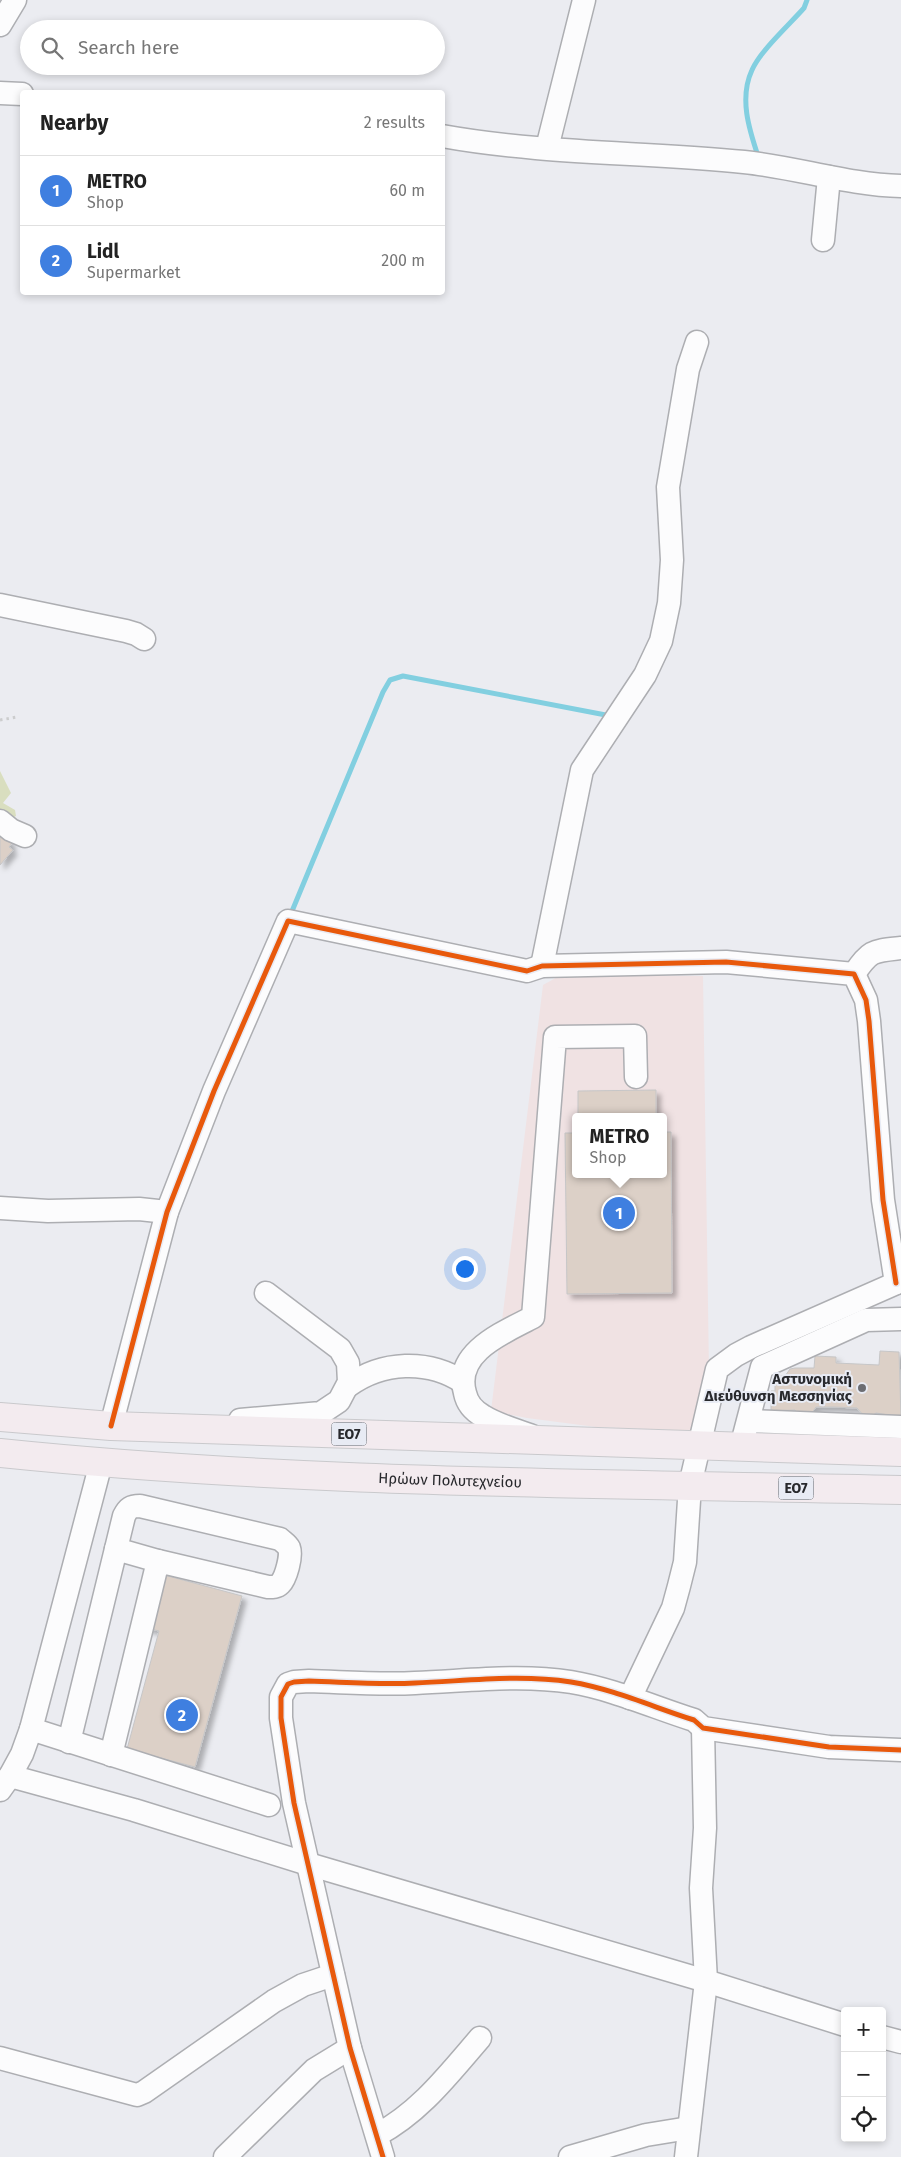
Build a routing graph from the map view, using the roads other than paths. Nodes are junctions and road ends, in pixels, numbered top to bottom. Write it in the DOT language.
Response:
graph roads {
  1 [pos="15,0"];
  2 [pos="584,0"];
  3 [pos="0,25"];
  4 [pos="0,93"];
  5 [pos="20,94"];
  6 [pos="445,136"];
  7 [pos="547,148"];
  8 [pos="829,177"];
  9 [pos="901,186"];
  10 [pos="823,240"];
  11 [pos="698,342"];
  12 [pos="0,605"];
  13 [pos="144,639"];
  14 [pos="0,822"];
  15 [pos="24,836"];
  16 [pos="901,948"];
  17 [pos="542,966"];
  18 [pos="854,974"];
  19 [pos="636,1076"];
  20 [pos="0,1208"];
  21 [pos="167,1212"];
  22 [pos="898,1282"];
  23 [pos="266,1292"];
  24 [pos="901,1320"];
  25 [pos="463,1382"];
  26 [pos="348,1386"];
  27 [pos="0,1417"];
  28 [pos="749,1421"];
  29 [pos="111,1426"];
  30 [pos="901,1427"];
  31 [pos="149,1428"];
  32 [pos="543,1440"];
  33 [pos="699,1446"];
  34 [pos="741,1447"];
  35 [pos="901,1452"];
  36 [pos="0,1453"];
  37 [pos="101,1463"];
  38 [pos="690,1485"];
  39 [pos="901,1490"];
  40 [pos="116,1549"];
  41 [pos="158,1561"];
  42 [pos="630,1698"];
  43 [pos="703,1728"];
  44 [pos="31,1730"];
  45 [pos="69,1742"];
  46 [pos="901,1750"];
  47 [pos="111,1755"];
  48 [pos="5,1783"];
  49 [pos="269,1805"];
  50 [pos="308,1864"];
  51 [pos="333,1975"];
  52 [pos="706,1981"];
  53 [pos="841,2024"];
  54 [pos="480,2038"];
  55 [pos="886,2038"];
  56 [pos="901,2042"];
  57 [pos="350,2048"];
  58 [pos="0,2058"];
  59 [pos="688,2128"];
  60 [pos="377,2135"];
  61 [pos="226,2157"];
  62 [pos="383,2157"];
  63 [pos="570,2157"];
  64 [pos="686,2157"];
  1 -- 3 [label="street"];
  2 -- 7 [label="street"];
  4 -- 5 [label="street"];
  6 -- 7 [label="street"];
  7 -- 8 [label="street"];
  8 -- 9 [label="street"];
  8 -- 10 [label="street"];
  11 -- 17 [label="street"];
  12 -- 13 [label="street"];
  14 -- 15 [label="street"];
  16 -- 18 [label="street"];
  17 -- 18 [label="street"];
  17 -- 21 [label="street"];
  18 -- 22 [label="street"];
  19 -- 25 [label="street"];
  20 -- 21 [label="street"];
  21 -- 29 [label="street"];
  22 -- 33 [label="street"];
  23 -- 26 [label="street"];
  24 -- 28 [label="street"];
  25 -- 26 [label="street"];
  25 -- 32 [label="street"];
  26 -- 31 [label="street"];
  27 -- 29 [label="main road, ΕΟ7"];
  28 -- 30 [label="street"];
  28 -- 34 [label="street"];
  29 -- 31 [label="main road, ΕΟ7"];
  31 -- 32 [label="main road, ΕΟ7"];
  32 -- 33 [label="main road, ΕΟ7"];
  33 -- 34 [label="main road, ΕΟ7"];
  33 -- 38 [label="street"];
  34 -- 35 [label="main road, ΕΟ7"];
  36 -- 37 [label="main road, Ηρώων Πολυτεχνείου / ΕΟ7"];
  37 -- 38 [label="main road, Ηρώων Πολυτεχνείου / ΕΟ7"];
  37 -- 44 [label="street"];
  38 -- 39 [label="main road, Ηρώων Πολυτεχνείου / ΕΟ7"];
  38 -- 42 [label="street"];
  40 -- 41 [label="street"];
  40 -- 41 [label="street"];
  40 -- 45 [label="street"];
  41 -- 47 [label="street"];
  42 -- 43 [label="street"];
  42 -- 50 [label="street"];
  43 -- 46 [label="street"];
  43 -- 52 [label="street"];
  44 -- 45 [label="street"];
  44 -- 48 [label="street"];
  45 -- 47 [label="street"];
  47 -- 49 [label="street"];
  48 -- 50 [label="street"];
  50 -- 51 [label="street"];
  50 -- 52 [label="street"];
  51 -- 57 [label="street"];
  51 -- 58 [label="street"];
  52 -- 53 [label="street"];
  52 -- 59 [label="street"];
  54 -- 60 [label="street"];
  55 -- 56 [label="street"];
  57 -- 60 [label="street"];
  57 -- 61 [label="street"];
  59 -- 63 [label="street"];
  59 -- 64 [label="street"];
  60 -- 62 [label="street"];
}
